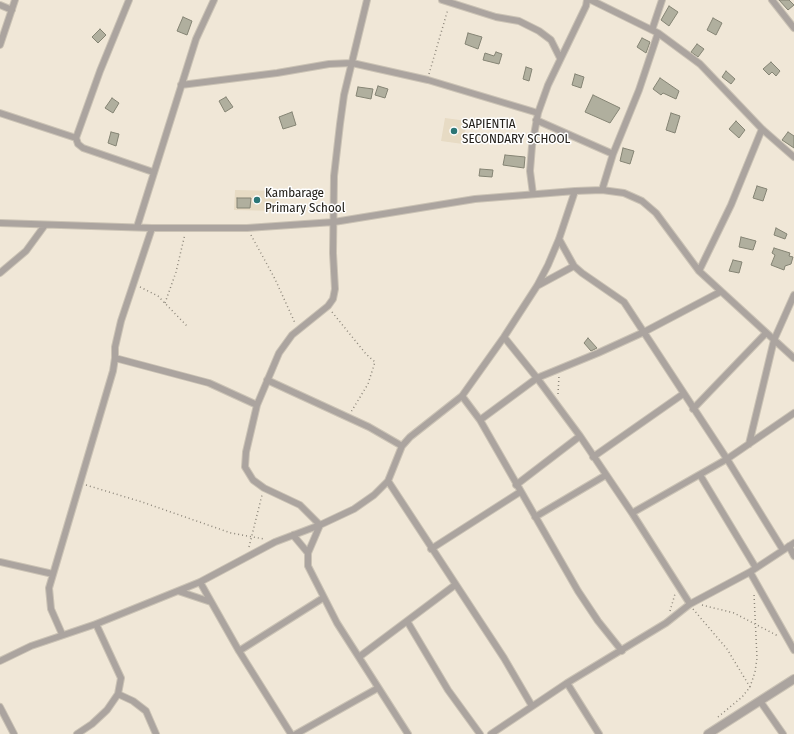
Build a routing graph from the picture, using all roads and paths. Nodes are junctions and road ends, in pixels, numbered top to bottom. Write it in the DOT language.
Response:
graph roads {
  1 [pos="15,0"];
  2 [pos="129,0"];
  3 [pos="214,0"];
  4 [pos="366,0"];
  5 [pos="442,0"];
  6 [pos="587,0"];
  7 [pos="591,0"];
  8 [pos="662,0"];
  9 [pos="772,0"];
  10 [pos="450,2"];
  11 [pos="0,5"];
  12 [pos="12,10"];
  13 [pos="794,28"];
  14 [pos="655,31"];
  15 [pos="0,45"];
  16 [pos="560,58"];
  17 [pos="352,63"];
  18 [pos="428,80"];
  19 [pos="181,85"];
  20 [pos="0,113"];
  21 [pos="537,116"];
  22 [pos="762,129"];
  23 [pos="76,138"];
  24 [pos="613,154"];
  25 [pos="794,157"];
  26 [pos="153,172"];
  27 [pos="602,190"];
  28 [pos="575,191"];
  29 [pos="533,194"];
  30 [pos="334,222"];
  31 [pos="0,223"];
  32 [pos="45,225"];
  33 [pos="137,227"];
  34 [pos="152,228"];
  35 [pos="187,228"];
  36 [pos="247,228"];
  37 [pos="559,239"];
  38 [pos="574,266"];
  39 [pos="699,271"];
  40 [pos="0,272"];
  41 [pos="133,285"];
  42 [pos="537,286"];
  43 [pos="720,292"];
  44 [pos="794,295"];
  45 [pos="165,303"];
  46 [pos="328,306"];
  47 [pos="188,327"];
  48 [pos="298,330"];
  49 [pos="644,332"];
  50 [pos="766,333"];
  51 [pos="504,337"];
  52 [pos="774,340"];
  53 [pos="115,358"];
  54 [pos="794,358"];
  55 [pos="560,369"];
  56 [pos="537,378"];
  57 [pos="267,380"];
  58 [pos="683,394"];
  59 [pos="462,396"];
  60 [pos="257,404"];
  61 [pos="558,406"];
  62 [pos="693,410"];
  63 [pos="794,413"];
  64 [pos="348,417"];
  65 [pos="480,420"];
  66 [pos="580,436"];
  67 [pos="749,444"];
  68 [pos="402,446"];
  69 [pos="593,456"];
  70 [pos="727,459"];
  71 [pos="606,475"];
  72 [pos="700,475"];
  73 [pos="388,482"];
  74 [pos="78,483"];
  75 [pos="516,485"];
  76 [pos="264,488"];
  77 [pos="520,492"];
  78 [pos="632,513"];
  79 [pos="535,517"];
  80 [pos="320,525"];
  81 [pos="251,536"];
  82 [pos="293,536"];
  83 [pos="276,542"];
  84 [pos="792,544"];
  85 [pos="431,549"];
  86 [pos="783,550"];
  87 [pos="308,553"];
  88 [pos="794,556"];
  89 [pos="248,557"];
  90 [pos="0,562"];
  91 [pos="753,570"];
  92 [pos="53,574"];
  93 [pos="200,582"];
  94 [pos="676,584"];
  95 [pos="455,585"];
  96 [pos="178,591"];
  97 [pos="754,593"];
  98 [pos="323,598"];
  99 [pos="211,602"];
  100 [pos="690,605"];
  101 [pos="407,621"];
  102 [pos="666,622"];
  103 [pos="96,624"];
  104 [pos="755,624"];
  105 [pos="62,634"];
  106 [pos="789,642"];
  107 [pos="794,650"];
  108 [pos="239,651"];
  109 [pos="622,651"];
  110 [pos="358,657"];
  111 [pos="0,661"];
  112 [pos="794,679"];
  113 [pos="567,683"];
  114 [pos="750,687"];
  115 [pos="378,688"];
  116 [pos="118,694"];
  117 [pos="760,701"];
  118 [pos="532,706"];
  119 [pos="0,707"];
  120 [pos="717,719"];
  121 [pos="14,734"];
  122 [pos="77,734"];
  123 [pos="156,734"];
  124 [pos="291,734"];
  125 [pos="296,734"];
  126 [pos="408,734"];
  127 [pos="480,734"];
  128 [pos="491,734"];
  129 [pos="599,734"];
  130 [pos="708,734"];
  131 [pos="783,734"];
  1 -- 12 [label="street"];
  2 -- 23 [label="street"];
  3 -- 19 [label="street"];
  4 -- 17 [label="street"];
  5 -- 10 [label="street"];
  6 -- 16 [label="street"];
  7 -- 14 [label="street"];
  8 -- 14 [label="street"];
  9 -- 13 [label="street"];
  10 -- 16 [label="street"];
  10 -- 18 [label="path"];
  11 -- 12 [label="street"];
  12 -- 15 [label="street"];
  14 -- 22 [label="street"];
  14 -- 24 [label="street"];
  16 -- 21 [label="street"];
  17 -- 18 [label="street"];
  17 -- 19 [label="street"];
  17 -- 30 [label="street"];
  18 -- 21 [label="street"];
  19 -- 26 [label="street"];
  20 -- 23 [label="street"];
  21 -- 24 [label="street"];
  21 -- 29 [label="street"];
  22 -- 25 [label="street"];
  22 -- 39 [label="street"];
  23 -- 26 [label="street"];
  24 -- 27 [label="street"];
  26 -- 33 [label="street"];
  27 -- 28 [label="street"];
  27 -- 39 [label="street"];
  28 -- 29 [label="street"];
  28 -- 37 [label="street"];
  29 -- 30 [label="street"];
  30 -- 36 [label="street"];
  30 -- 46 [label="street"];
  31 -- 32 [label="street"];
  32 -- 33 [label="street"];
  32 -- 40 [label="street"];
  33 -- 34 [label="street"];
  34 -- 35 [label="street"];
  34 -- 41 [label="street"];
  35 -- 36 [label="street"];
  35 -- 45 [label="path"];
  36 -- 48 [label="path"];
  37 -- 38 [label="street"];
  37 -- 42 [label="street"];
  38 -- 42 [label="street"];
  38 -- 49 [label="street"];
  39 -- 43 [label="street"];
  41 -- 45 [label="path"];
  41 -- 53 [label="street"];
  42 -- 51 [label="street"];
  43 -- 49 [label="street"];
  43 -- 50 [label="street"];
  44 -- 52 [label="street"];
  45 -- 47 [label="path"];
  46 -- 48 [label="street"];
  46 -- 64 [label="path"];
  48 -- 57 [label="street"];
  49 -- 55 [label="street"];
  49 -- 58 [label="street"];
  50 -- 52 [label="street"];
  50 -- 62 [label="street"];
  51 -- 56 [label="street"];
  51 -- 59 [label="street"];
  52 -- 54 [label="street"];
  52 -- 67 [label="street"];
  53 -- 60 [label="street"];
  53 -- 74 [label="street"];
  55 -- 56 [label="street"];
  55 -- 61 [label="path"];
  56 -- 61 [label="street"];
  56 -- 65 [label="street"];
  57 -- 60 [label="street"];
  57 -- 64 [label="street"];
  58 -- 62 [label="street"];
  58 -- 69 [label="street"];
  59 -- 65 [label="street"];
  59 -- 68 [label="street"];
  60 -- 76 [label="street"];
  61 -- 66 [label="street"];
  62 -- 70 [label="street"];
  63 -- 67 [label="street"];
  64 -- 68 [label="street"];
  65 -- 75 [label="street"];
  66 -- 69 [label="street"];
  66 -- 75 [label="street"];
  67 -- 70 [label="street"];
  68 -- 73 [label="street"];
  69 -- 71 [label="street"];
  70 -- 72 [label="street"];
  70 -- 86 [label="street"];
  71 -- 78 [label="street"];
  71 -- 79 [label="street"];
  72 -- 78 [label="street"];
  72 -- 91 [label="street"];
  73 -- 80 [label="street"];
  73 -- 85 [label="street"];
  74 -- 81 [label="path"];
  74 -- 92 [label="street"];
  75 -- 77 [label="street"];
  76 -- 80 [label="street"];
  76 -- 81 [label="path"];
  77 -- 79 [label="street"];
  77 -- 85 [label="street"];
  78 -- 94 [label="street"];
  79 -- 109 [label="street"];
  80 -- 82 [label="street"];
  80 -- 87 [label="street"];
  81 -- 83 [label="path"];
  81 -- 89 [label="path"];
  82 -- 83 [label="street"];
  82 -- 87 [label="street"];
  83 -- 89 [label="street"];
  84 -- 86 [label="street"];
  84 -- 88 [label="street"];
  85 -- 95 [label="street"];
  86 -- 91 [label="street"];
  87 -- 98 [label="street"];
  89 -- 93 [label="street"];
  90 -- 92 [label="street"];
  91 -- 100 [label="street"];
  91 -- 106 [label="street"];
  92 -- 105 [label="street"];
  93 -- 96 [label="street"];
  93 -- 99 [label="street"];
  94 -- 100 [label="street"];
  94 -- 102 [label="path"];
  95 -- 101 [label="street"];
  95 -- 118 [label="street"];
  96 -- 99 [label="street"];
  96 -- 103 [label="street"];
  97 -- 104 [label="path"];
  98 -- 108 [label="street"];
  98 -- 110 [label="street"];
  99 -- 108 [label="street"];
  100 -- 102 [label="street"];
  100 -- 104 [label="path"];
  100 -- 114 [label="path"];
  101 -- 110 [label="street"];
  101 -- 127 [label="street"];
  102 -- 109 [label="street"];
  103 -- 105 [label="street"];
  103 -- 116 [label="street"];
  104 -- 106 [label="path"];
  104 -- 114 [label="path"];
  105 -- 111 [label="street"];
  106 -- 107 [label="street"];
  108 -- 124 [label="street"];
  109 -- 113 [label="street"];
  110 -- 115 [label="street"];
  112 -- 117 [label="street"];
  113 -- 118 [label="street"];
  113 -- 129 [label="street"];
  114 -- 120 [label="path"];
  115 -- 125 [label="street"];
  115 -- 126 [label="street"];
  116 -- 122 [label="street"];
  116 -- 123 [label="street"];
  117 -- 130 [label="street"];
  117 -- 131 [label="street"];
  118 -- 128 [label="street"];
  119 -- 121 [label="street"];
}
